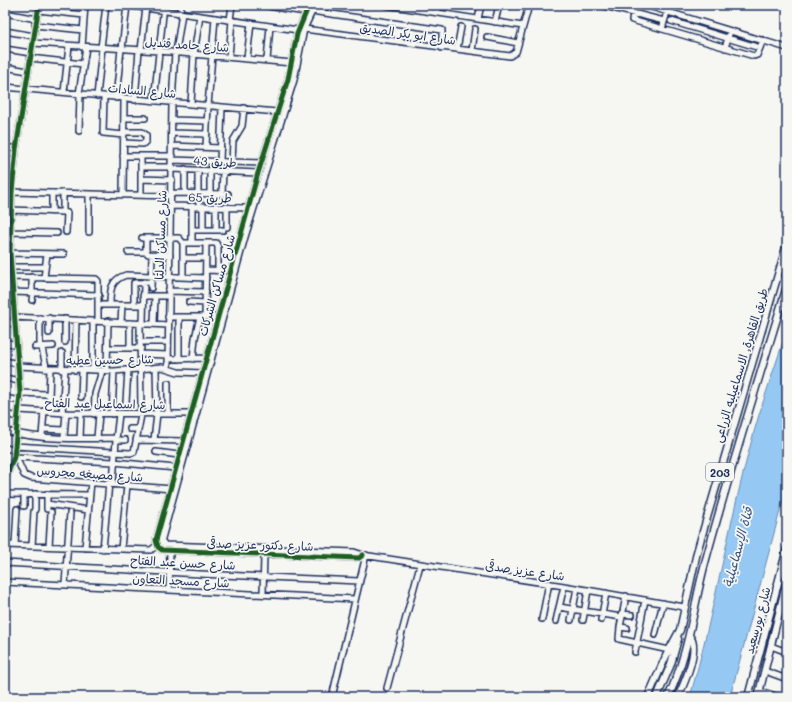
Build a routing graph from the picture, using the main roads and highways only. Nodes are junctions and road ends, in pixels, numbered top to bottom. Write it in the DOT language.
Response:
graph roads {
  1 [pos="787,244"];
  2 [pos="787,286"];
  3 [pos="700,540"];
  4 [pos="711,542"];
  5 [pos="787,549"];
  6 [pos="697,552"];
  7 [pos="707,556"];
  8 [pos="787,584"];
  9 [pos="680,630"];
  10 [pos="690,637"];
  11 [pos="759,694"];
  12 [pos="648,697"];
  13 [pos="657,697"];
  14 [pos="668,697"];
  15 [pos="678,697"];
  16 [pos="748,697"];
  1 -- 3 [label="main road, طريق القاهرة, الاسماعيليه الزراعى / 203"];
  2 -- 4 [label="main road, طريق القاهرة, الاسماعيليه الزراعى / 203"];
  3 -- 4 [label="main road"];
  3 -- 6 [label="main road, طريق القاهرة, الاسماعيليه الزراعى / 203"];
  4 -- 7 [label="main road, طريق القاهرة, الاسماعيليه الزراعى / 203"];
  5 -- 16 [label="main road, شارع بورسعيد"];
  6 -- 7 [label="main road"];
  6 -- 9 [label="main road, طريق القاهرة, الاسماعيليه الزراعى / 203"];
  7 -- 10 [label="main road, طريق القاهرة, الاسماعيليه الزراعى / 203"];
  8 -- 11 [label="main road, شارع بورسعيد"];
  9 -- 12 [label="main road, طريق القاهرة, الاسماعيليه الزراعى / 203"];
  9 -- 13 [label="main road"];
  10 -- 14 [label="main road"];
  10 -- 15 [label="main road, طريق القاهرة, الاسماعيليه الزراعى / 203"];
}
